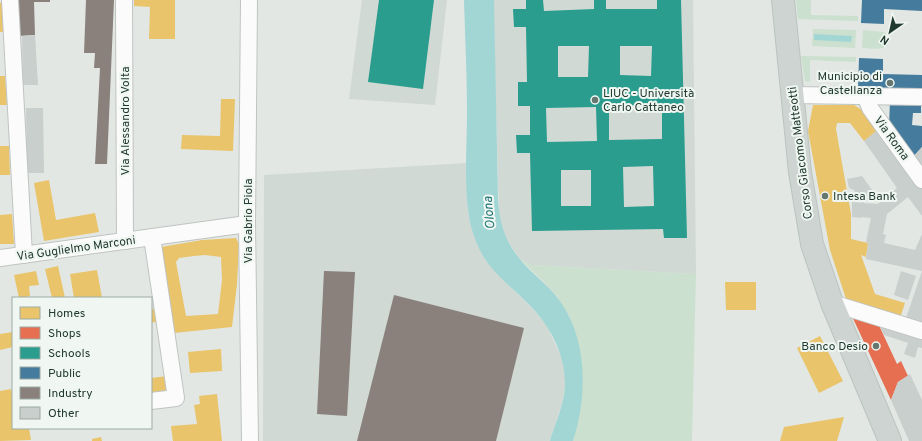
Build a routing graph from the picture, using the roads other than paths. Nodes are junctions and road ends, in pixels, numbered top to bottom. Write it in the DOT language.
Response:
graph roads {
  1 [pos="10,0"];
  2 [pos="124,0"];
  3 [pos="249,0"];
  4 [pos="783,0"];
  5 [pos="792,94"];
  6 [pos="865,95"];
  7 [pos="922,97"];
  8 [pos="922,180"];
  9 [pos="247,224"];
  10 [pos="152,237"];
  11 [pos="125,241"];
  12 [pos="24,255"];
  13 [pos="0,258"];
  14 [pos="832,303"];
  15 [pos="922,331"];
  16 [pos="152,401"];
  17 [pos="250,441"];
  18 [pos="890,441"];
  1 -- 12 [label="street"];
  2 -- 11 [label="street, Via Alessandro Volta"];
  3 -- 9 [label="street, Via Gabrio Piola"];
  4 -- 5 [label="main road, Corso Giacomo Matteotti"];
  5 -- 6 [label="street"];
  5 -- 14 [label="main road, Corso Giacomo Matteotti"];
  6 -- 7 [label="street"];
  6 -- 8 [label="street, Via Roma"];
  9 -- 10 [label="street, Via Guglielmo Marconi"];
  9 -- 17 [label="street, Via Gabrio Piola"];
  10 -- 11 [label="street, Via Guglielmo Marconi"];
  10 -- 16 [label="street, Via Guglielmo Marconi"];
  11 -- 12 [label="street, Via Guglielmo Marconi"];
  12 -- 13 [label="street, Via Guglielmo Marconi"];
  14 -- 15 [label="street"];
  14 -- 18 [label="main road, Corso Giacomo Matteotti"];
}
